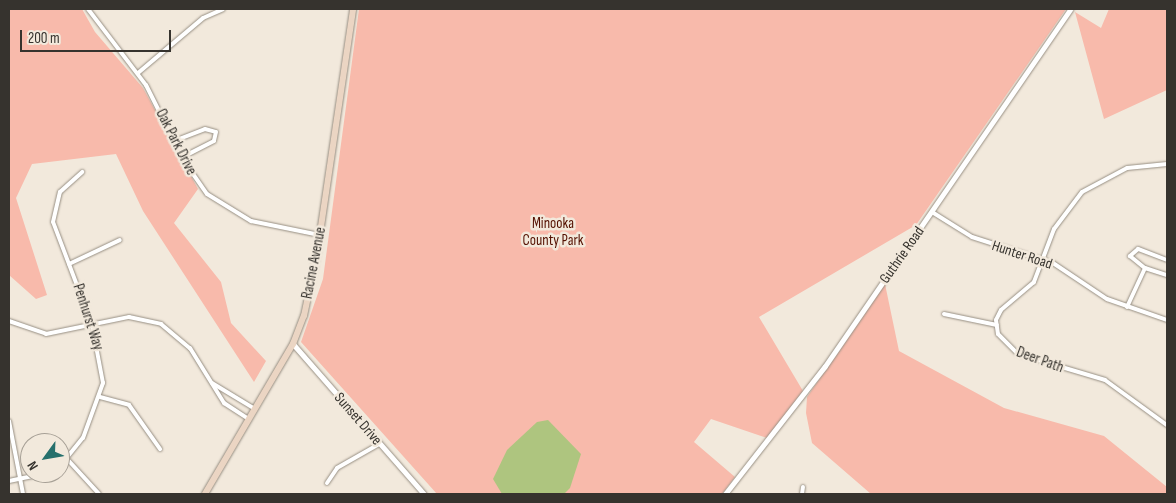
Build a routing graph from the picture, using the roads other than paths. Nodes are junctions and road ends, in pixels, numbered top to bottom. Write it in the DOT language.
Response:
graph roads {
  1 [pos="88,9"];
  2 [pos="223,9"];
  3 [pos="353,9"];
  4 [pos="1070,9"];
  5 [pos="138,74"];
  6 [pos="174,141"];
  7 [pos="182,157"];
  8 [pos="1167,164"];
  9 [pos="82,172"];
  10 [pos="932,212"];
  11 [pos="320,235"];
  12 [pos="120,240"];
  13 [pos="1043,260"];
  14 [pos="1167,260"];
  15 [pos="70,264"];
  16 [pos="1145,268"];
  17 [pos="1167,274"];
  18 [pos="1126,307"];
  19 [pos="944,314"];
  20 [pos="9,320"];
  21 [pos="1167,320"];
  22 [pos="997,324"];
  23 [pos="92,325"];
  24 [pos="292,344"];
  25 [pos="212,382"];
  26 [pos="100,396"];
  27 [pos="255,409"];
  28 [pos="249,419"];
  29 [pos="9,421"];
  30 [pos="1167,425"];
  31 [pos="379,444"];
  32 [pos="160,449"];
  33 [pos="70,456"];
  34 [pos="70,462"];
  35 [pos="20,475"];
  36 [pos="326,482"];
  37 [pos="803,487"];
  38 [pos="99,494"];
  39 [pos="205,494"];
  40 [pos="424,494"];
  41 [pos="725,494"];
  42 [pos="802,494"];
  1 -- 5 [label="street, Oak Park Drive"];
  2 -- 5 [label="street"];
  3 -- 11 [label="main road, Racine Avenue"];
  4 -- 10 [label="street, Guthrie Road"];
  5 -- 6 [label="street, Oak Park Drive"];
  6 -- 7 [label="street, Oak Park Drive"];
  6 -- 7 [label="street"];
  7 -- 11 [label="street, Oak Park Drive"];
  8 -- 13 [label="street"];
  9 -- 15 [label="street, Penhurst Way"];
  10 -- 13 [label="street, Hunter Road"];
  10 -- 41 [label="street, Guthrie Road"];
  11 -- 24 [label="main road, Racine Avenue"];
  12 -- 15 [label="street"];
  13 -- 18 [label="street, Hunter Road"];
  13 -- 22 [label="street"];
  14 -- 16 [label="street"];
  15 -- 23 [label="street, Penhurst Way"];
  16 -- 17 [label="street"];
  16 -- 18 [label="street"];
  18 -- 21 [label="street, Hunter Road"];
  19 -- 22 [label="street"];
  20 -- 23 [label="street"];
  22 -- 30 [label="street, Deer Path"];
  23 -- 25 [label="street"];
  23 -- 26 [label="street, Penhurst Way"];
  24 -- 27 [label="main road, Racine Avenue"];
  24 -- 31 [label="street, Sunset Drive"];
  25 -- 27 [label="street"];
  25 -- 28 [label="street"];
  26 -- 32 [label="street"];
  26 -- 33 [label="street, Penhurst Way"];
  27 -- 28 [label="main road, Racine Avenue"];
  28 -- 39 [label="main road, Racine Avenue"];
  29 -- 35 [label="street"];
  31 -- 36 [label="street"];
  31 -- 40 [label="street, Sunset Drive"];
  34 -- 38 [label="street"];
  37 -- 42 [label="street"];
}
